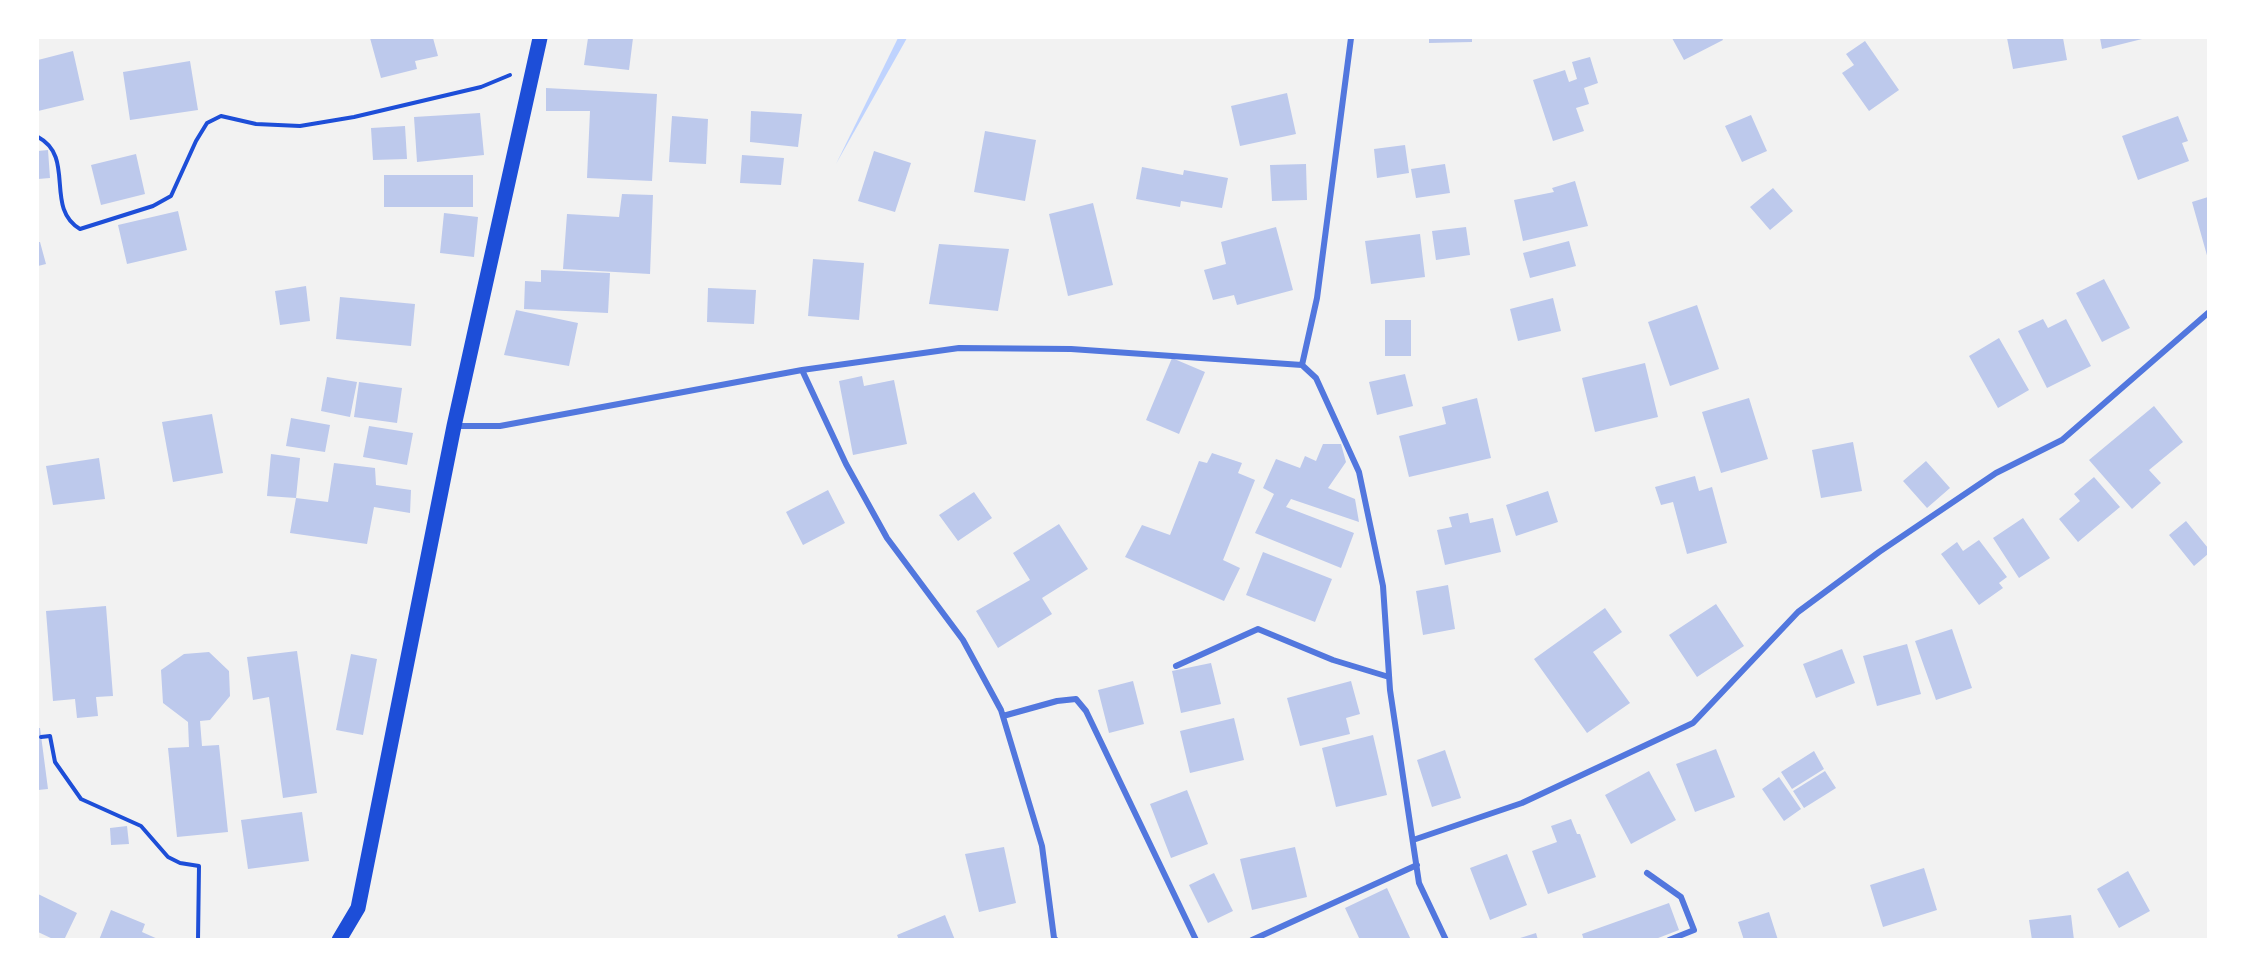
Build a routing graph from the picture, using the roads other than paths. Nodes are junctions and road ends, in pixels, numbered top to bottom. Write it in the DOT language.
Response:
graph roads {
  1 [pos="540,38"];
  2 [pos="1351,38"];
  3 [pos="2208,313"];
  4 [pos="1302,365"];
  5 [pos="802,370"];
  6 [pos="454,426"];
  7 [pos="1176,666"];
  8 [pos="1389,676"];
  9 [pos="1003,716"];
  10 [pos="1413,840"];
  11 [pos="1417,865"];
  12 [pos="1647,873"];
  13 [pos="339,939"];
  14 [pos="1056,939"];
  15 [pos="1196,939"];
  16 [pos="1252,939"];
  17 [pos="1446,939"];
  18 [pos="1669,939"];
  1 -- 6 [label="main road"];
  2 -- 4 [label="street"];
  3 -- 10 [label="street"];
  4 -- 5 [label="street"];
  4 -- 8 [label="street"];
  5 -- 6 [label="street"];
  5 -- 9 [label="street"];
  6 -- 13 [label="main road"];
  7 -- 8 [label="street"];
  8 -- 10 [label="street"];
  9 -- 14 [label="street"];
  9 -- 15 [label="street"];
  10 -- 11 [label="street"];
  11 -- 16 [label="street"];
  11 -- 17 [label="street"];
  12 -- 18 [label="street"];
}
